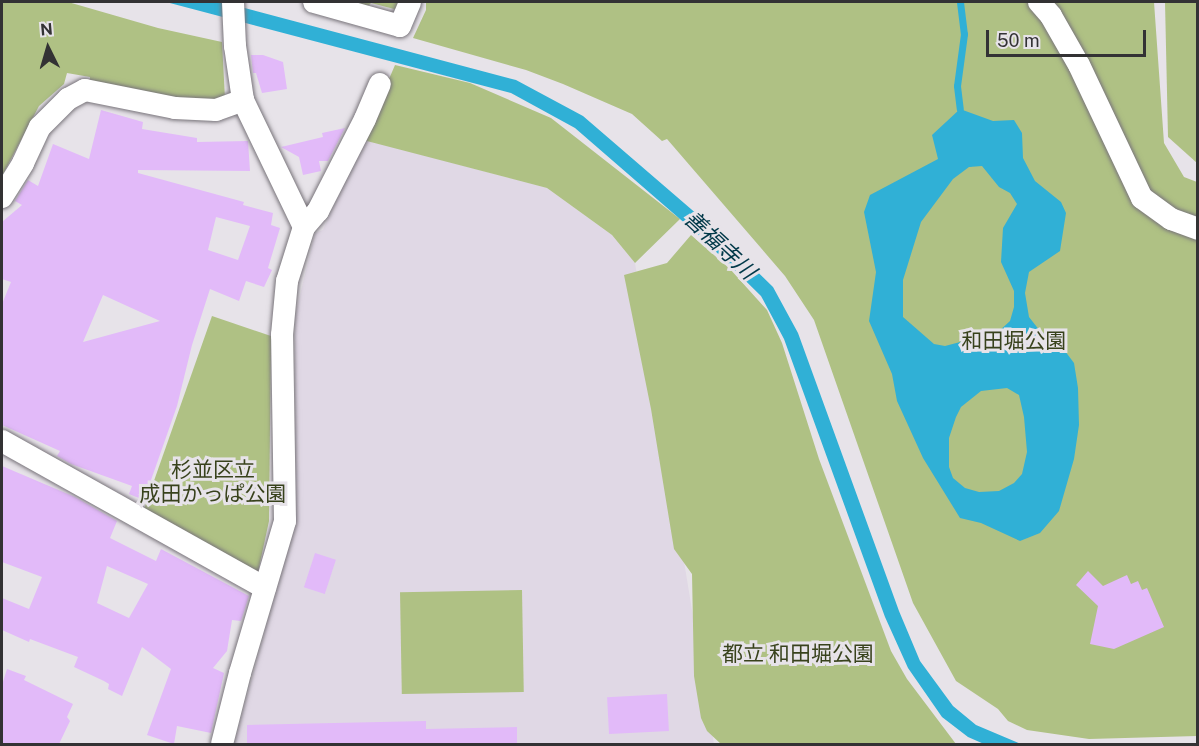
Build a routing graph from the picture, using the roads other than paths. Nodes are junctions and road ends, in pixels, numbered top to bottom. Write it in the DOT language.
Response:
graph roads {
  1 [pos="233,2"];
  2 [pos="314,2"];
  3 [pos="410,2"];
  4 [pos="1039,2"];
  5 [pos="380,84"];
  6 [pos="243,100"];
  7 [pos="2,197"];
  8 [pos="304,227"];
  9 [pos="1197,229"];
  10 [pos="2,441"];
  11 [pos="265,588"];
  12 [pos="222,744"];
  1 -- 6 [label="street"];
  2 -- 3 [label="street"];
  4 -- 9 [label="street"];
  5 -- 8 [label="street"];
  6 -- 7 [label="street"];
  6 -- 8 [label="street"];
  8 -- 11 [label="street"];
  10 -- 11 [label="street"];
  11 -- 12 [label="street"];
}
